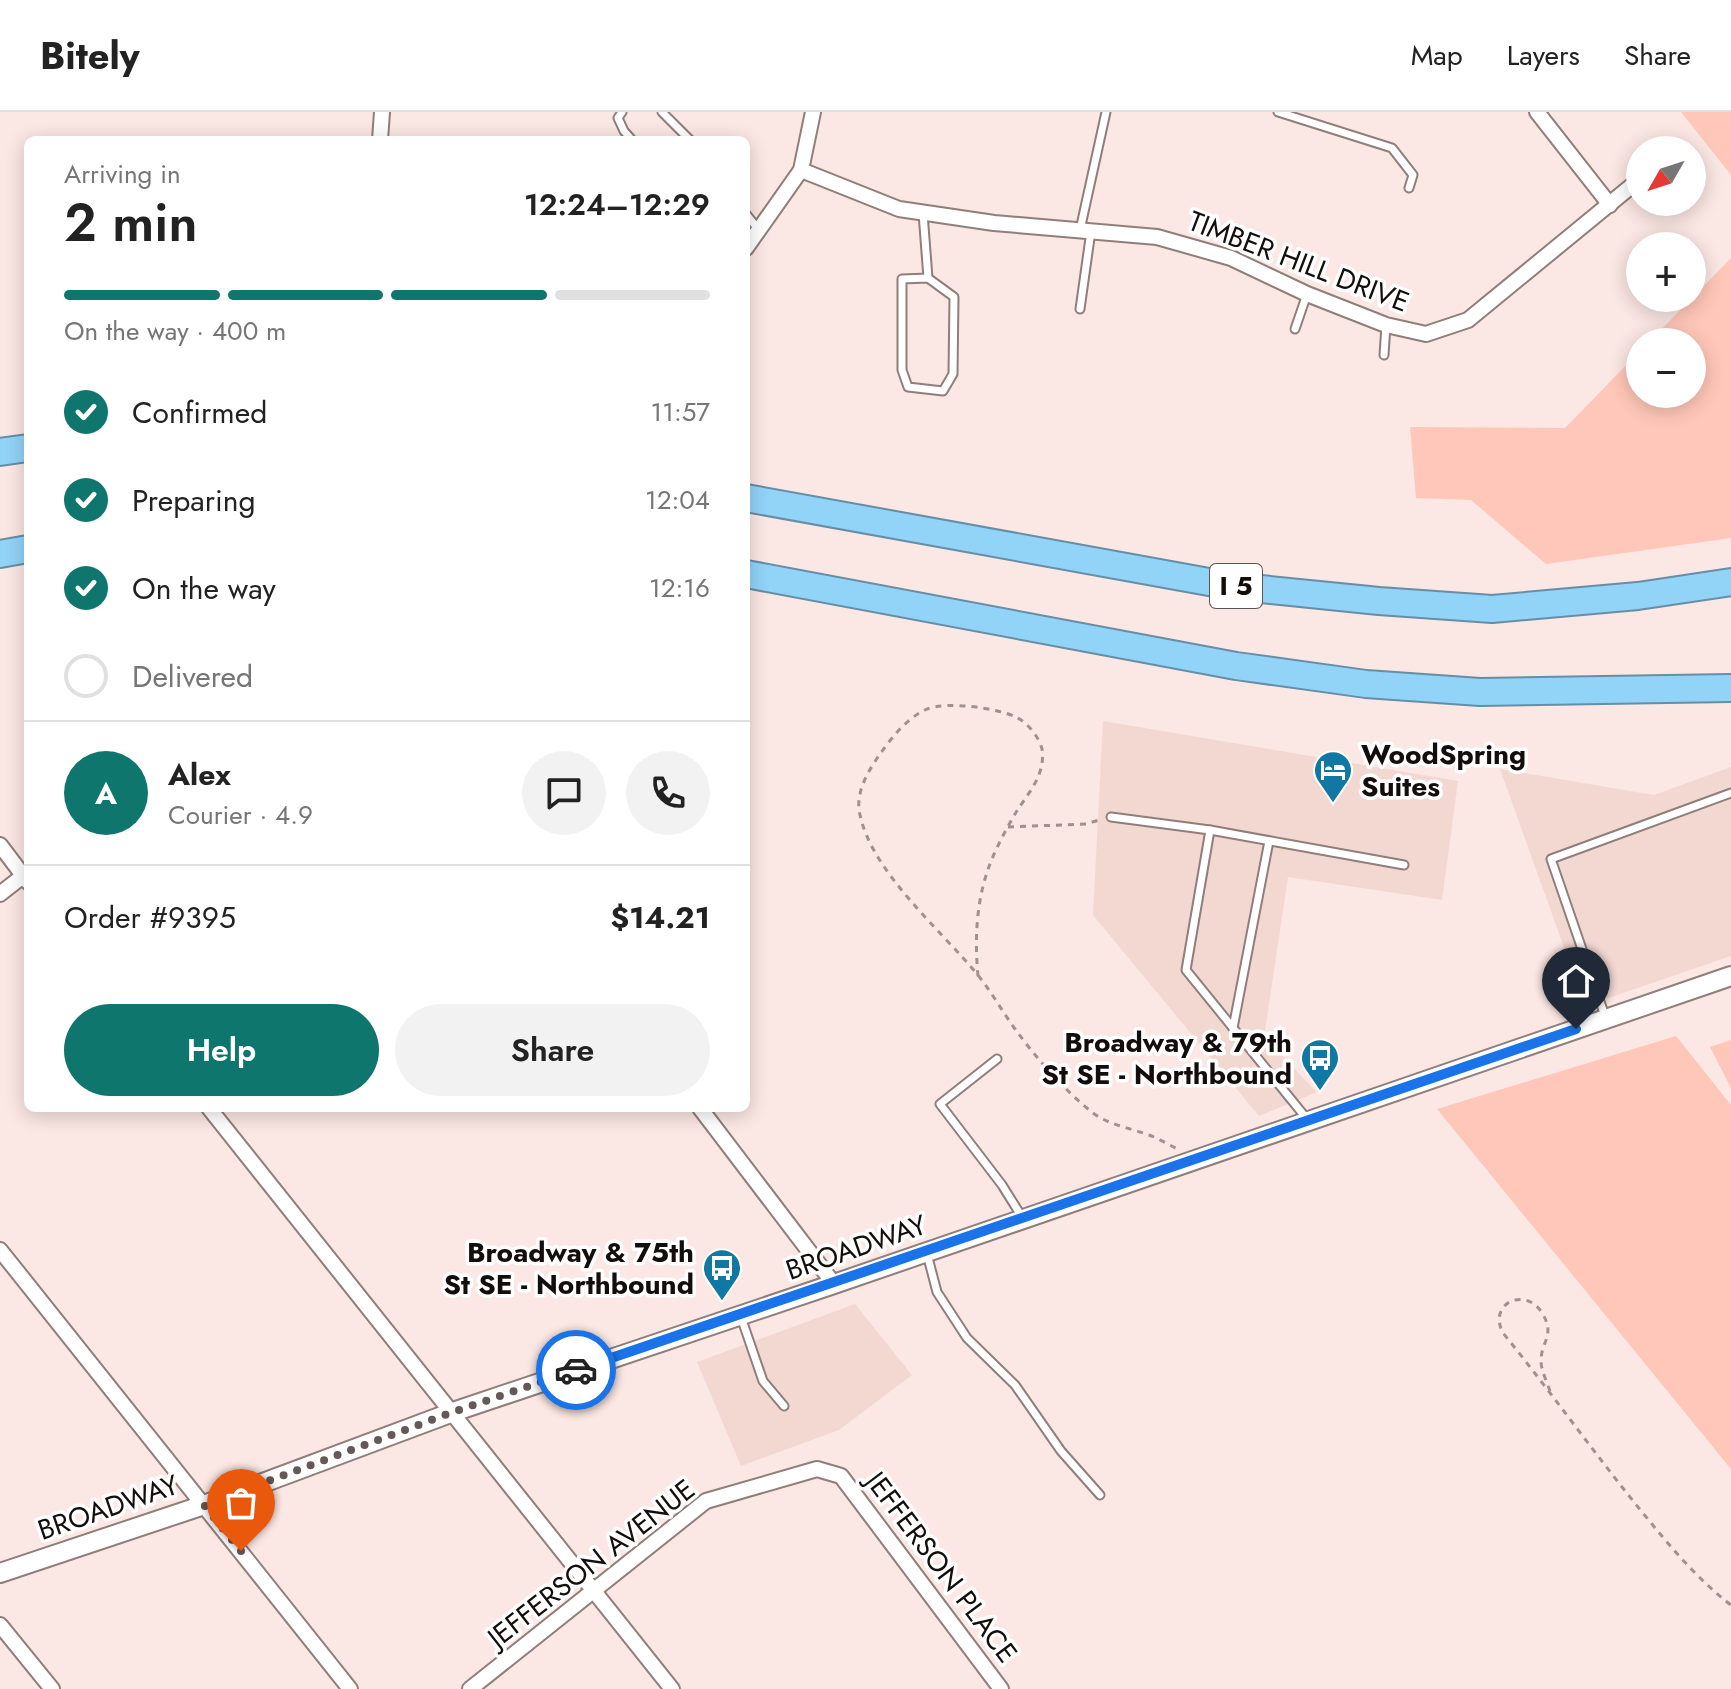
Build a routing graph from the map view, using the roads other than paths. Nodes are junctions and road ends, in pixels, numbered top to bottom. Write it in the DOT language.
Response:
graph roads {
  1 [pos="382,112"];
  2 [pos="622,112"];
  3 [pos="662,112"];
  4 [pos="813,112"];
  5 [pos="1106,112"];
  6 [pos="1278,112"];
  7 [pos="1537,112"];
  8 [pos="380,136"];
  9 [pos="628,136"];
  10 [pos="686,136"];
  11 [pos="801,170"];
  12 [pos="1409,188"];
  13 [pos="1626,191"];
  14 [pos="1610,205"];
  15 [pos="923,213"];
  16 [pos="750,219"];
  17 [pos="760,230"];
  18 [pos="1086,230"];
  19 [pos="750,243"];
  20 [pos="928,278"];
  21 [pos="1307,294"];
  22 [pos="1080,309"];
  23 [pos="1386,325"];
  24 [pos="1295,329"];
  25 [pos="1384,355"];
  26 [pos="24,449"];
  27 [pos="0,452"];
  28 [pos="750,499"];
  29 [pos="24,550"];
  30 [pos="0,554"];
  31 [pos="750,575"];
  32 [pos="1731,582"];
  33 [pos="1731,688"];
  34 [pos="1731,793"];
  35 [pos="1111,817"];
  36 [pos="1210,830"];
  37 [pos="1269,841"];
  38 [pos="0,845"];
  39 [pos="1404,865"];
  40 [pos="24,875"];
  41 [pos="24,878"];
  42 [pos="0,894"];
  43 [pos="1731,976"];
  44 [pos="1606,1019"];
  45 [pos="1233,1028"];
  46 [pos="997,1059"];
  47 [pos="212,1112"];
  48 [pos="703,1112"];
  49 [pos="1309,1121"];
  50 [pos="1023,1219"];
  51 [pos="0,1250"];
  52 [pos="927,1252"];
  53 [pos="834,1284"];
  54 [pos="740,1315"];
  55 [pos="784,1406"];
  56 [pos="453,1412"];
  57 [pos="841,1476"];
  58 [pos="1100,1495"];
  59 [pos="204,1505"];
  60 [pos="0,1573"];
  61 [pos="594,1591"];
  62 [pos="0,1625"];
  63 [pos="52,1689"];
  64 [pos="350,1689"];
  65 [pos="470,1689"];
  66 [pos="672,1689"];
  67 [pos="1001,1689"];
  1 -- 8 [label="street"];
  2 -- 9 [label="lane"];
  3 -- 10 [label="lane"];
  4 -- 11 [label="street"];
  5 -- 18 [label="lane"];
  6 -- 12 [label="lane"];
  7 -- 14 [label="street"];
  11 -- 15 [label="street, TIMBER HILL DRIVE"];
  11 -- 17 [label="street"];
  13 -- 14 [label="street, TIMBER HILL DRIVE"];
  14 -- 23 [label="street, TIMBER HILL DRIVE"];
  15 -- 18 [label="street, TIMBER HILL DRIVE"];
  15 -- 20 [label="lane"];
  16 -- 17 [label="lane"];
  17 -- 19 [label="street"];
  18 -- 21 [label="street, TIMBER HILL DRIVE"];
  18 -- 22 [label="lane"];
  20 -- 20 [label="lane"];
  21 -- 23 [label="street, TIMBER HILL DRIVE"];
  21 -- 24 [label="lane"];
  23 -- 25 [label="lane"];
  26 -- 27 [label="highway"];
  28 -- 32 [label="highway, I 5"];
  29 -- 30 [label="highway"];
  31 -- 33 [label="highway"];
  34 -- 44 [label="lane"];
  35 -- 36 [label="lane"];
  36 -- 37 [label="lane"];
  36 -- 45 [label="lane"];
  37 -- 39 [label="lane"];
  37 -- 45 [label="lane"];
  38 -- 40 [label="street"];
  41 -- 42 [label="street"];
  43 -- 44 [label="street, BROADWAY"];
  44 -- 49 [label="street, BROADWAY"];
  45 -- 49 [label="lane"];
  46 -- 50 [label="lane"];
  47 -- 56 [label="street"];
  48 -- 53 [label="street"];
  49 -- 50 [label="street, BROADWAY"];
  50 -- 52 [label="street, BROADWAY"];
  51 -- 59 [label="street"];
  52 -- 53 [label="street, BROADWAY"];
  52 -- 58 [label="lane"];
  53 -- 54 [label="street, BROADWAY"];
  54 -- 55 [label="lane"];
  54 -- 56 [label="street, BROADWAY"];
  56 -- 59 [label="street, BROADWAY"];
  56 -- 61 [label="street"];
  57 -- 61 [label="street, JEFFERSON AVENUE"];
  57 -- 67 [label="street, JEFFERSON PLACE"];
  59 -- 60 [label="street, BROADWAY"];
  59 -- 64 [label="street"];
  61 -- 65 [label="street, JEFFERSON AVENUE"];
  61 -- 66 [label="street"];
  62 -- 63 [label="street"];
}
